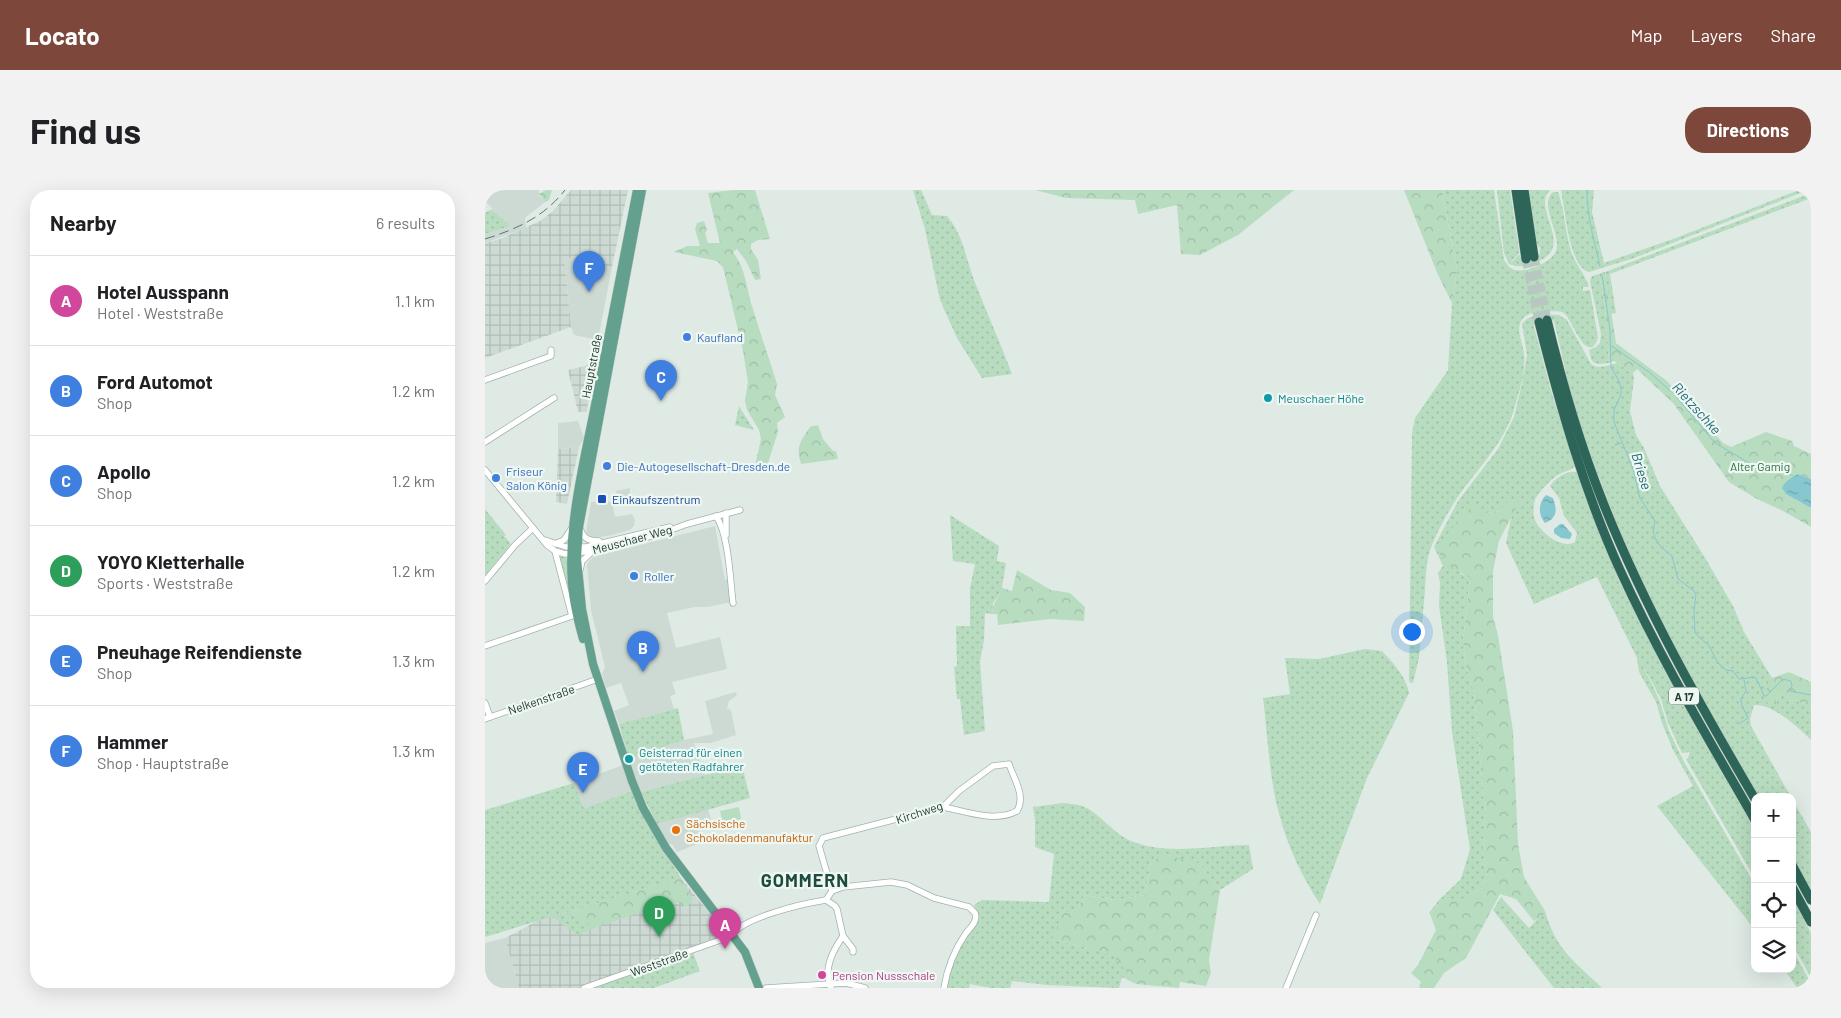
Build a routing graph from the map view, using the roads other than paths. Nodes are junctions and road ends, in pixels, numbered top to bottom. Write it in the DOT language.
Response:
graph roads {
  1 [pos="637,190"];
  2 [pos="642,190"];
  3 [pos="1516,190"];
  4 [pos="1524,190"];
  5 [pos="551,350"];
  6 [pos="485,380"];
  7 [pos="554,398"];
  8 [pos="485,442"];
  9 [pos="485,470"];
  10 [pos="739,510"];
  11 [pos="726,513"];
  12 [pos="716,516"];
  13 [pos="687,524"];
  14 [pos="577,525"];
  15 [pos="533,528"];
  16 [pos="725,539"];
  17 [pos="611,541"];
  18 [pos="555,548"];
  19 [pos="597,549"];
  20 [pos="574,551"];
  21 [pos="485,581"];
  22 [pos="579,590"];
  23 [pos="733,602"];
  24 [pos="485,646"];
  25 [pos="593,664"];
  26 [pos="598,679"];
  27 [pos="485,702"];
  28 [pos="487,718"];
  29 [pos="1752,793"];
  30 [pos="943,807"];
  31 [pos="1751,813"];
  32 [pos="1796,872"];
  33 [pos="832,891"];
  34 [pos="1796,894"];
  35 [pos="826,900"];
  36 [pos="1811,900"];
  37 [pos="1316,915"];
  38 [pos="1811,922"];
  39 [pos="732,933"];
  40 [pos="843,936"];
  41 [pos="853,952"];
  42 [pos="830,986"];
  43 [pos="584,988"];
  44 [pos="759,988"];
  45 [pos="767,988"];
  46 [pos="865,988"];
  47 [pos="944,988"];
  48 [pos="1286,988"];
  1 -- 14 [label="main road, Hauptstraße"];
  2 -- 14 [label="main road, Hauptstraße"];
  3 -- 4 [label="highway"];
  5 -- 6 [label="street"];
  7 -- 8 [label="street"];
  9 -- 15 [label="street"];
  10 -- 11 [label="street, Meuschaer Weg"];
  11 -- 12 [label="street, Meuschaer Weg"];
  11 -- 16 [label="street"];
  12 -- 13 [label="street, Meuschaer Weg"];
  12 -- 16 [label="street"];
  13 -- 17 [label="street, Meuschaer Weg"];
  13 -- 19 [label="street, Meuschaer Weg"];
  14 -- 17 [label="street"];
  14 -- 18 [label="street"];
  14 -- 20 [label="main road, Hauptstraße"];
  15 -- 18 [label="street"];
  15 -- 21 [label="street"];
  16 -- 23 [label="street"];
  17 -- 20 [label="street, Meuschaer Weg"];
  18 -- 20 [label="street"];
  18 -- 24 [label="street"];
  19 -- 20 [label="street, Meuschaer Weg"];
  19 -- 22 [label="street"];
  20 -- 22 [label="main road"];
  20 -- 25 [label="main road"];
  22 -- 25 [label="main road"];
  25 -- 26 [label="main road"];
  26 -- 28 [label="street, Nelkenstraße"];
  26 -- 39 [label="main road"];
  27 -- 28 [label="street"];
  29 -- 31 [label="highway, A 17"];
  30 -- 30 [label="street, Kirchweg"];
  30 -- 33 [label="street, Kirchweg"];
  32 -- 36 [label="highway"];
  33 -- 35 [label="street"];
  33 -- 47 [label="street"];
  34 -- 38 [label="highway"];
  35 -- 39 [label="street, Weststraße"];
  35 -- 40 [label="street"];
  37 -- 48 [label="street"];
  39 -- 43 [label="street, Weststraße"];
  39 -- 44 [label="main road"];
  40 -- 41 [label="street"];
  40 -- 42 [label="street"];
  42 -- 45 [label="street"];
  42 -- 46 [label="street"];
}
